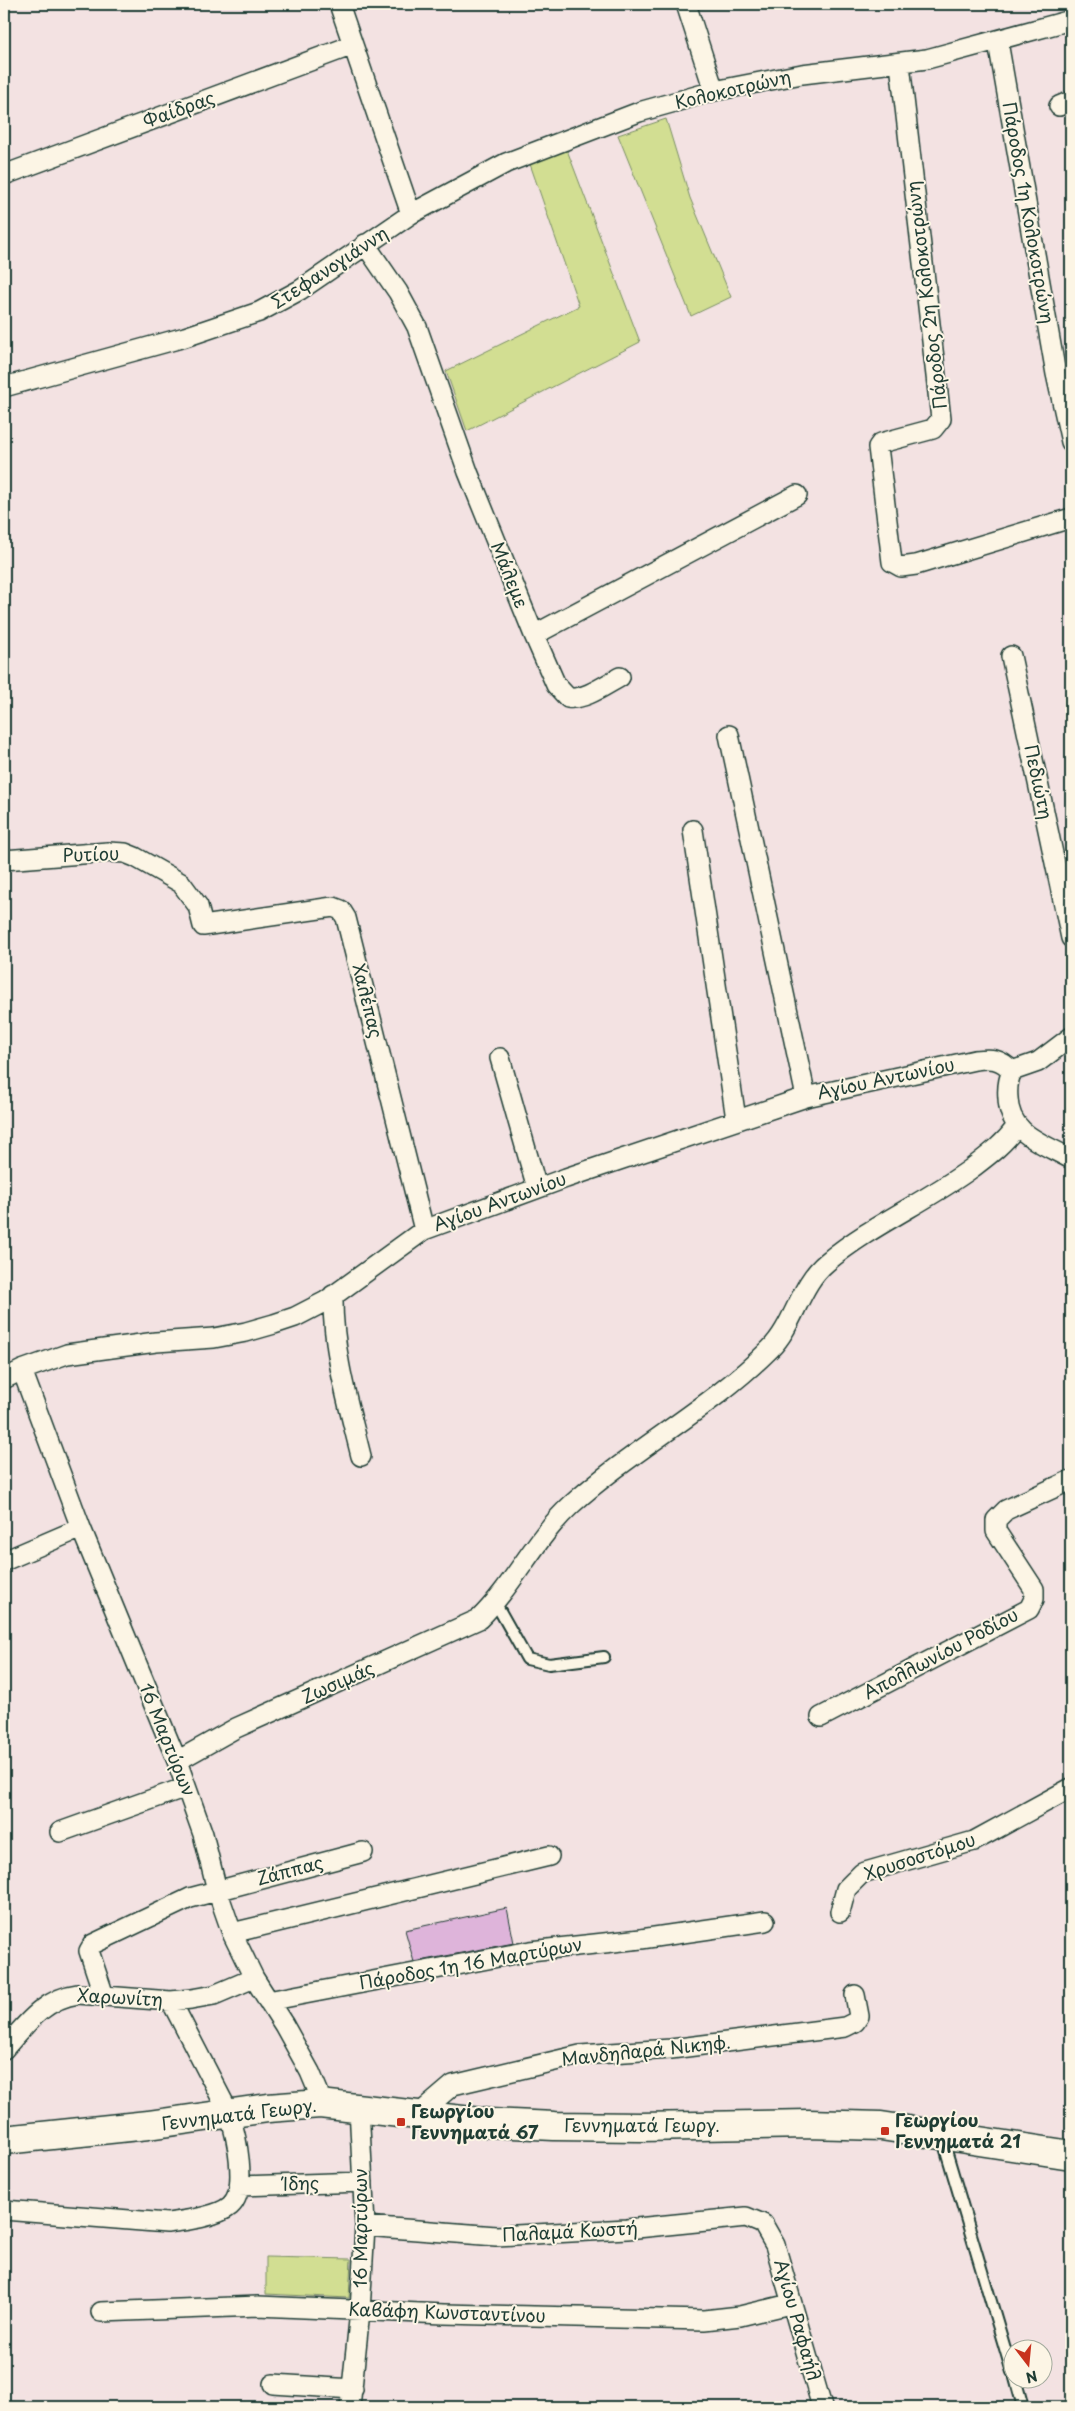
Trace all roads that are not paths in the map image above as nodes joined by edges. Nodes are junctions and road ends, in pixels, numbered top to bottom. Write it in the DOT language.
graph roads {
  1 [pos="339,4"];
  2 [pos="686,4"];
  3 [pos="1071,20"];
  4 [pos="998,42"];
  5 [pos="354,45"];
  6 [pos="900,64"];
  7 [pos="714,91"];
  8 [pos="4,176"];
  9 [pos="411,214"];
  10 [pos="365,244"];
  11 [pos="4,387"];
  12 [pos="1071,442"];
  13 [pos="797,496"];
  14 [pos="1071,518"];
  15 [pos="534,635"];
  16 [pos="1011,656"];
  17 [pos="620,677"];
  18 [pos="729,735"];
  19 [pos="693,830"];
  20 [pos="4,860"];
  21 [pos="203,926"];
  22 [pos="1071,938"];
  23 [pos="1071,1037"];
  24 [pos="500,1058"];
  25 [pos="1012,1071"];
  26 [pos="806,1097"];
  27 [pos="736,1119"];
  28 [pos="1016,1127"];
  29 [pos="1071,1159"];
  30 [pos="537,1188"];
  31 [pos="424,1230"];
  32 [pos="333,1295"];
  33 [pos="22,1370"];
  34 [pos="4,1379"];
  35 [pos="361,1456"];
  36 [pos="1071,1480"];
  37 [pos="80,1528"];
  38 [pos="4,1561"];
  39 [pos="495,1602"];
  40 [pos="604,1657"];
  41 [pos="821,1717"];
  42 [pos="177,1761"];
  43 [pos="186,1787"];
  44 [pos="1071,1788"];
  45 [pos="60,1832"];
  46 [pos="363,1852"];
  47 [pos="549,1856"];
  48 [pos="217,1890"];
  49 [pos="840,1912"];
  50 [pos="765,1921"];
  51 [pos="232,1933"];
  52 [pos="254,1978"];
  53 [pos="855,1994"];
  54 [pos="104,1996"];
  55 [pos="171,2001"];
  56 [pos="268,2001"];
  57 [pos="4,2049"];
  58 [pos="320,2104"];
  59 [pos="359,2108"];
  60 [pos="229,2113"];
  61 [pos="419,2114"];
  62 [pos="941,2134"];
  63 [pos="4,2140"];
  64 [pos="1071,2155"];
  65 [pos="363,2182"];
  66 [pos="236,2194"];
  67 [pos="4,2210"];
  68 [pos="365,2226"];
  69 [pos="770,2233"];
  70 [pos="790,2304"];
  71 [pos="360,2311"];
  72 [pos="101,2312"];
  73 [pos="1002,2338"];
  74 [pos="273,2384"];
  75 [pos="1017,2388"];
  76 [pos="352,2398"];
  77 [pos="822,2407"];
  78 [pos="1023,2407"];
  1 -- 5 [label="street"];
  2 -- 7 [label="street"];
  3 -- 4 [label="street, Κολοκοτρώνη"];
  4 -- 6 [label="street, Κολοκοτρώνη"];
  4 -- 12 [label="street, Πάροδος 1η Κολοκοτρώνη"];
  5 -- 8 [label="street, Φαίδρας"];
  5 -- 9 [label="street"];
  6 -- 7 [label="street, Κολοκοτρώνη"];
  6 -- 14 [label="street, Πάροδος 2η Κολοκοτρώνη"];
  7 -- 9 [label="street, Κολοκοτρώνη"];
  9 -- 10 [label="street, Στεφανογιάννη"];
  10 -- 11 [label="street, Στεφανογιάννη"];
  10 -- 15 [label="street, Μάλεμε"];
  13 -- 15 [label="street"];
  15 -- 17 [label="street, Μάλεμε"];
  16 -- 22 [label="street, Πεδιώτη"];
  18 -- 26 [label="street"];
  19 -- 27 [label="street"];
  20 -- 21 [label="street, Ρυτίου"];
  21 -- 31 [label="street, Χαλέπας"];
  23 -- 25 [label="street"];
  24 -- 30 [label="street"];
  25 -- 26 [label="street, Αγίου Αντωνίου"];
  25 -- 28 [label="street"];
  26 -- 27 [label="street, Αγίου Αντωνίου"];
  27 -- 30 [label="street, Αγίου Αντωνίου"];
  28 -- 29 [label="street"];
  28 -- 39 [label="street, Ζωσιμάς"];
  30 -- 31 [label="street, Αγίου Αντωνίου"];
  31 -- 32 [label="street, Αγίου Αντωνίου"];
  32 -- 33 [label="street, Αγίου Αντωνίου"];
  32 -- 35 [label="street"];
  33 -- 34 [label="street, Αγίου Αντωνίου"];
  33 -- 37 [label="street, 16 Μαρτύρων"];
  36 -- 41 [label="street, Απολλωνίου Ροδίου"];
  37 -- 38 [label="street"];
  37 -- 42 [label="street, 16 Μαρτύρων"];
  39 -- 40 [label="lane"];
  39 -- 42 [label="street, Ζωσιμάς"];
  42 -- 43 [label="street, 16 Μαρτύρων"];
  43 -- 45 [label="street"];
  43 -- 48 [label="street, 16 Μαρτύρων"];
  44 -- 49 [label="street, Χρυσοστόμου"];
  46 -- 48 [label="street, Ζάππας"];
  47 -- 51 [label="street"];
  48 -- 51 [label="street, 16 Μαρτύρων"];
  48 -- 54 [label="street, Ζάππας"];
  50 -- 56 [label="street, Πάροδος 1η 16 Μαρτύρων"];
  51 -- 52 [label="street, 16 Μαρτύρων"];
  52 -- 55 [label="street, Χαρωνίτη"];
  52 -- 56 [label="street, 16 Μαρτύρων"];
  53 -- 61 [label="street, Μανδηλαρά Νικηφ."];
  54 -- 55 [label="street, Χαρωνίτη"];
  54 -- 57 [label="street, Χαρωνίτη"];
  55 -- 60 [label="street"];
  56 -- 58 [label="street, 16 Μαρτύρων"];
  58 -- 59 [label="street, Γεννηματά Γεωργ."];
  58 -- 60 [label="street, Γεννηματά Γεωργ."];
  59 -- 61 [label="street, Γεννηματά Γεωργ."];
  59 -- 65 [label="street, 16 Μαρτύρων"];
  60 -- 63 [label="street, Γεννηματά Γεωργ."];
  60 -- 66 [label="street"];
  61 -- 62 [label="street, Γεννηματά Γεωργ."];
  62 -- 64 [label="street, Γεννηματά Γεωργ."];
  62 -- 73 [label="lane"];
  65 -- 66 [label="street, Ίδης"];
  65 -- 68 [label="street, 16 Μαρτύρων"];
  66 -- 67 [label="street"];
  68 -- 69 [label="street, Παλαμά Κωστή"];
  68 -- 71 [label="street, 16 Μαρτύρων"];
  69 -- 70 [label="street, Αγίου Ραφαήλ"];
  70 -- 71 [label="street, Καβάφη Κωνσταντίνου"];
  70 -- 77 [label="street, Αγίου Ραφαήλ"];
  71 -- 72 [label="street, Καβάφη Κωνσταντίνου"];
  71 -- 76 [label="street, 16 Μαρτύρων"];
  74 -- 76 [label="street"];
  75 -- 78 [label="lane"];
}
